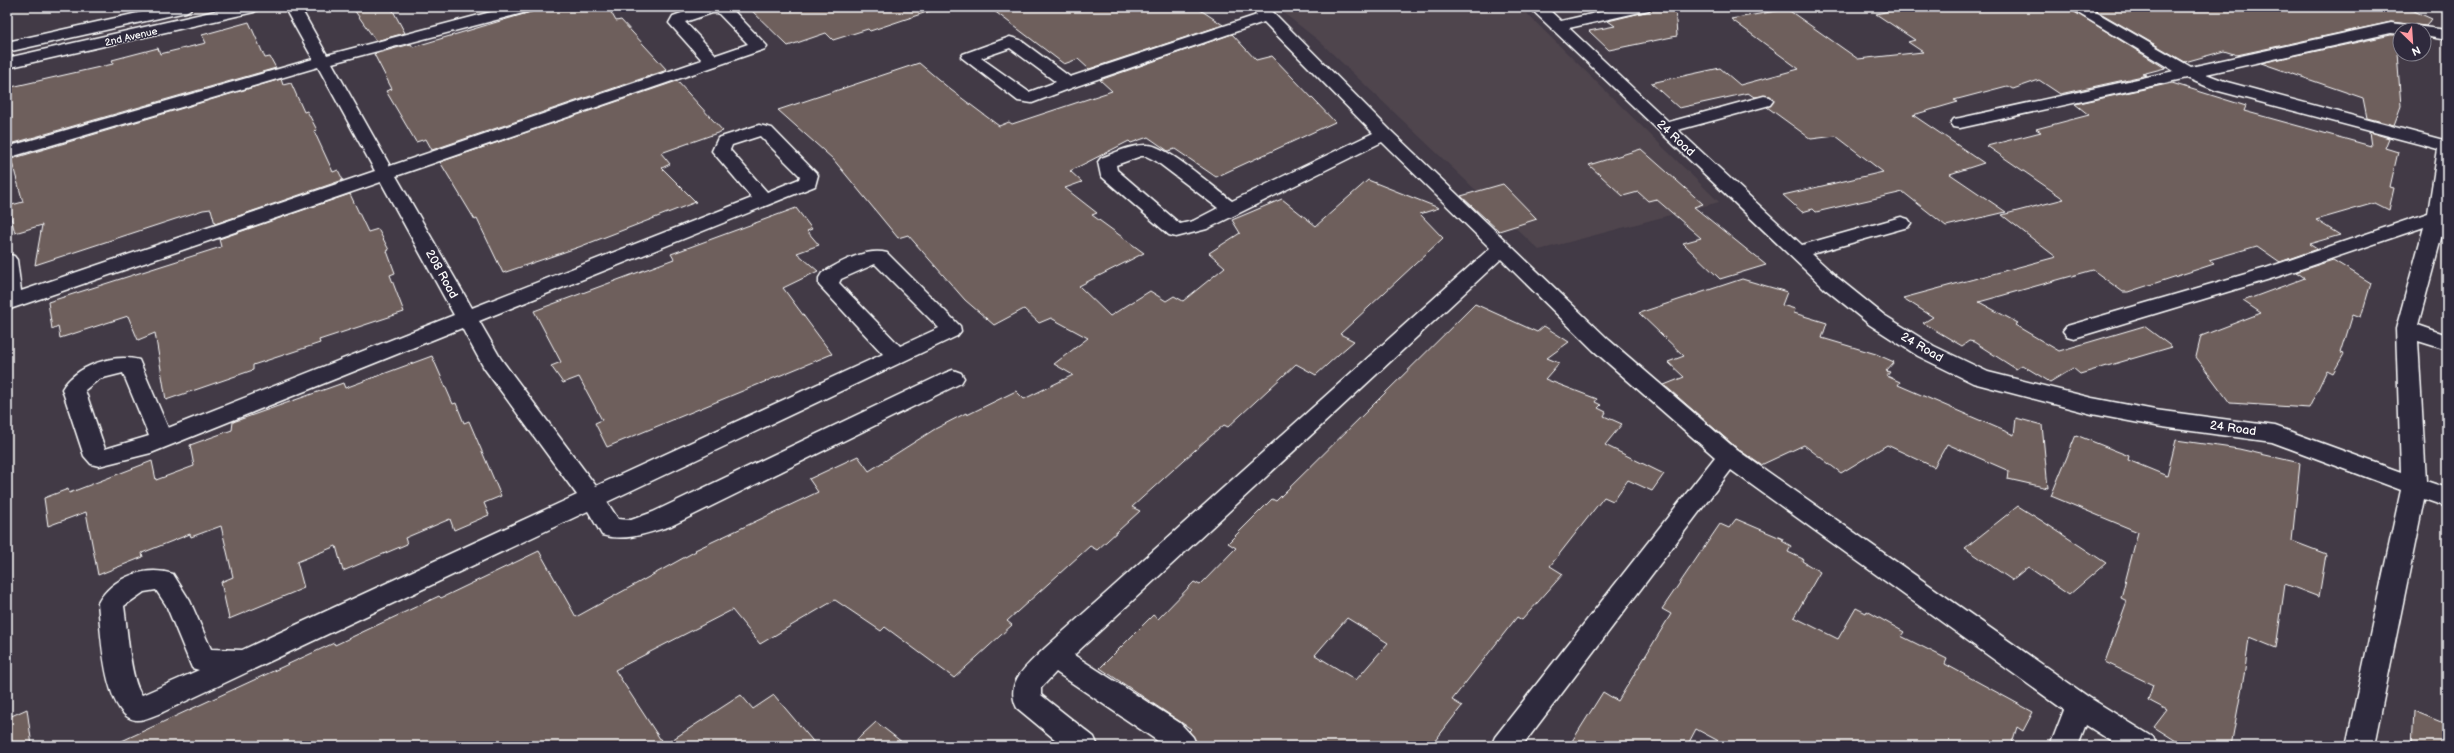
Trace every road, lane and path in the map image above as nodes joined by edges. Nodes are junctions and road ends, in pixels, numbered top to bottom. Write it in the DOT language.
graph roads {
  1 [pos="186,7"];
  2 [pos="254,7"];
  3 [pos="292,7"];
  4 [pos="528,7"];
  5 [pos="1537,7"];
  6 [pos="1643,7"];
  7 [pos="2076,7"];
  8 [pos="1263,11"];
  9 [pos="1558,26"];
  10 [pos="2392,28"];
  11 [pos="2432,32"];
  12 [pos="2447,35"];
  13 [pos="7,47"];
  14 [pos="322,61"];
  15 [pos="713,62"];
  16 [pos="7,63"];
  17 [pos="2189,73"];
  18 [pos="1068,83"];
  19 [pos="1764,101"];
  20 [pos="1960,123"];
  21 [pos="1666,128"];
  22 [pos="1384,134"];
  23 [pos="2447,148"];
  24 [pos="7,153"];
  25 [pos="385,173"];
  26 [pos="764,200"];
  27 [pos="1231,209"];
  28 [pos="2437,216"];
  29 [pos="1901,223"];
  30 [pos="1501,249"];
  31 [pos="1798,252"];
  32 [pos="7,260"];
  33 [pos="10,302"];
  34 [pos="466,318"];
  35 [pos="2074,330"];
  36 [pos="2407,330"];
  37 [pos="2447,343"];
  38 [pos="897,356"];
  39 [pos="953,378"];
  40 [pos="161,438"];
  41 [pos="1729,456"];
  42 [pos="2414,486"];
  43 [pos="592,498"];
  44 [pos="2447,498"];
  45 [pos="1054,656"];
  46 [pos="243,661"];
  47 [pos="2080,706"];
  48 [pos="1084,746"];
  49 [pos="1183,746"];
  50 [pos="1505,746"];
  51 [pos="2064,746"];
  52 [pos="2143,746"];
  53 [pos="2360,746"];
  1 -- 13 [label="street, 2nd Avenue"];
  2 -- 16 [label="street, 2nd Avenue"];
  3 -- 14 [label="street, 208 Road"];
  4 -- 14 [label="street"];
  5 -- 9 [label="street, 24 Road"];
  6 -- 9 [label="street"];
  7 -- 17 [label="street"];
  8 -- 18 [label="street"];
  8 -- 22 [label="street"];
  9 -- 21 [label="street, 24 Road"];
  10 -- 17 [label="street"];
  11 -- 12 [label="street"];
  14 -- 24 [label="street"];
  14 -- 25 [label="street, 208 Road"];
  15 -- 15 [label="street"];
  15 -- 25 [label="street"];
  17 -- 20 [label="street"];
  17 -- 23 [label="street"];
  18 -- 18 [label="street"];
  19 -- 21 [label="street"];
  21 -- 31 [label="street, 24 Road"];
  22 -- 27 [label="street"];
  22 -- 30 [label="street"];
  23 -- 28 [label="street"];
  25 -- 33 [label="street"];
  25 -- 34 [label="street, 208 Road"];
  26 -- 26 [label="street"];
  26 -- 34 [label="street"];
  27 -- 27 [label="street"];
  28 -- 35 [label="street"];
  28 -- 36 [label="street"];
  29 -- 31 [label="street"];
  30 -- 41 [label="street"];
  30 -- 45 [label="street"];
  31 -- 42 [label="street, 24 Road"];
  32 -- 33 [label="street"];
  34 -- 40 [label="street"];
  34 -- 43 [label="street, 208 Road"];
  36 -- 37 [label="street"];
  36 -- 42 [label="street"];
  38 -- 38 [label="street"];
  38 -- 43 [label="street"];
  39 -- 43 [label="street, 208 Road"];
  40 -- 40 [label="street"];
  41 -- 47 [label="street"];
  41 -- 50 [label="street"];
  42 -- 44 [label="street, 24 Road"];
  42 -- 53 [label="street"];
  43 -- 46 [label="street"];
  45 -- 48 [label="street"];
  45 -- 49 [label="street"];
  46 -- 46 [label="street"];
  47 -- 51 [label="street"];
  47 -- 52 [label="street"];
}
